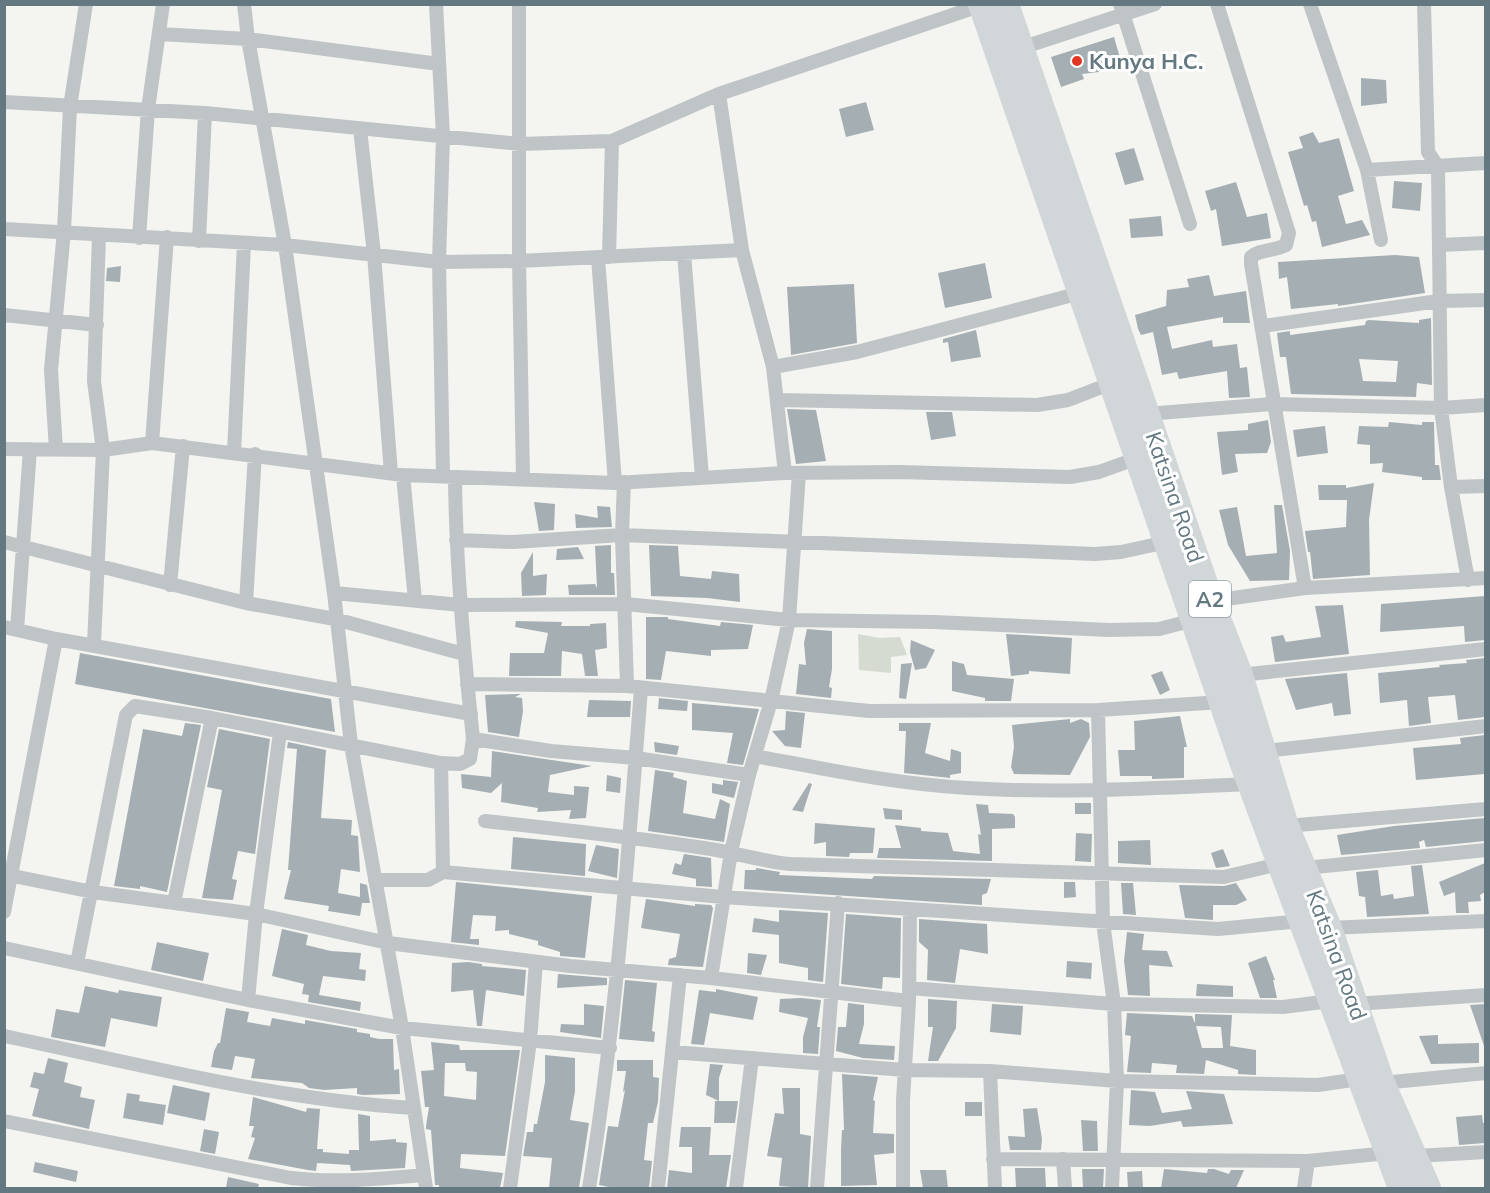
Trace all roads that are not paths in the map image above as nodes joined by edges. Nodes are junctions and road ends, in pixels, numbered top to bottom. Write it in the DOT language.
graph roads {
  1 [pos="86,4"];
  2 [pos="163,4"];
  3 [pos="244,4"];
  4 [pos="436,4"];
  5 [pos="519,4"];
  6 [pos="1006,4"];
  7 [pos="1155,4"];
  8 [pos="1217,4"];
  9 [pos="1310,4"];
  10 [pos="1424,4"];
  11 [pos="982,5"];
  12 [pos="1122,10"];
  13 [pos="159,34"];
  14 [pos="248,39"];
  15 [pos="1021,48"];
  16 [pos="439,64"];
  17 [pos="719,94"];
  18 [pos="4,102"];
  19 [pos="70,107"];
  20 [pos="148,109"];
  21 [pos="205,113"];
  22 [pos="261,119"];
  23 [pos="360,129"];
  24 [pos="443,136"];
  25 [pos="612,141"];
  26 [pos="520,144"];
  27 [pos="1485,163"];
  28 [pos="1438,167"];
  29 [pos="1367,170"];
  30 [pos="1190,224"];
  31 [pos="4,229"];
  32 [pos="64,231"];
  33 [pos="99,236"];
  34 [pos="167,237"];
  35 [pos="139,238"];
  36 [pos="1381,240"];
  37 [pos="199,241"];
  38 [pos="1485,243"];
  39 [pos="244,244"];
  40 [pos="285,245"];
  41 [pos="1439,245"];
  42 [pos="742,250"];
  43 [pos="684,253"];
  44 [pos="374,254"];
  45 [pos="603,258"];
  46 [pos="519,261"];
  47 [pos="439,262"];
  48 [pos="1080,293"];
  49 [pos="1485,300"];
  50 [pos="1439,301"];
  51 [pos="4,315"];
  52 [pos="55,319"];
  53 [pos="96,325"];
  54 [pos="1263,326"];
  55 [pos="773,367"];
  56 [pos="1112,383"];
  57 [pos="778,400"];
  58 [pos="1273,404"];
  59 [pos="1485,405"];
  60 [pos="1441,408"];
  61 [pos="1146,414"];
  62 [pos="152,443"];
  63 [pos="183,446"];
  64 [pos="4,449"];
  65 [pos="30,449"];
  66 [pos="56,450"];
  67 [pos="103,450"];
  68 [pos="234,452"];
  69 [pos="255,454"];
  70 [pos="1138,458"];
  71 [pos="315,463"];
  72 [pos="792,473"];
  73 [pos="397,474"];
  74 [pos="449,477"];
  75 [pos="702,477"];
  76 [pos="523,479"];
  77 [pos="620,482"];
  78 [pos="1485,486"];
  79 [pos="1451,487"];
  80 [pos="622,535"];
  81 [pos="456,540"];
  82 [pos="4,542"];
  83 [pos="1167,542"];
  84 [pos="795,543"];
  85 [pos="21,545"];
  86 [pos="99,566"];
  87 [pos="1485,578"];
  88 [pos="1468,580"];
  89 [pos="170,585"];
  90 [pos="1305,588"];
  91 [pos="334,592"];
  92 [pos="415,600"];
  93 [pos="1211,601"];
  94 [pos="246,603"];
  95 [pos="625,604"];
  96 [pos="461,605"];
  97 [pos="335,619"];
  98 [pos="789,620"];
  99 [pos="1194,620"];
  100 [pos="11,628"];
  101 [pos="56,639"];
  102 [pos="94,645"];
  103 [pos="1485,649"];
  104 [pos="464,654"];
  105 [pos="1240,675"];
  106 [pos="467,684"];
  107 [pos="634,687"];
  108 [pos="346,693"];
  109 [pos="771,701"];
  110 [pos="1222,702"];
  111 [pos="1098,710"];
  112 [pos="471,714"];
  113 [pos="212,718"];
  114 [pos="1485,726"];
  115 [pos="280,732"];
  116 [pos="474,739"];
  117 [pos="351,745"];
  118 [pos="1265,751"];
  119 [pos="754,756"];
  120 [pos="636,758"];
  121 [pos="441,763"];
  122 [pos="749,775"];
  123 [pos="1250,784"];
  124 [pos="1101,791"];
  125 [pos="1485,809"];
  126 [pos="485,821"];
  127 [pos="1286,826"];
  128 [pos="630,837"];
  129 [pos="1485,850"];
  130 [pos="731,852"];
  131 [pos="1279,864"];
  132 [pos="1305,868"];
  133 [pos="443,872"];
  134 [pos="1102,873"];
  135 [pos="13,876"];
  136 [pos="375,880"];
  137 [pos="626,888"];
  138 [pos="93,892"];
  139 [pos="723,897"];
  140 [pos="174,903"];
  141 [pos="838,903"];
  142 [pos="910,909"];
  143 [pos="4,912"];
  144 [pos="255,914"];
  145 [pos="1302,921"];
  146 [pos="1485,921"];
  147 [pos="1103,922"];
  148 [pos="1329,928"];
  149 [pos="388,943"];
  150 [pos="4,948"];
  151 [pos="536,962"];
  152 [pos="77,963"];
  153 [pos="619,969"];
  154 [pos="680,975"];
  155 [pos="711,978"];
  156 [pos="832,992"];
  157 [pos="909,994"];
  158 [pos="1485,995"];
  159 [pos="248,1000"];
  160 [pos="1330,1001"];
  161 [pos="1114,1004"];
  162 [pos="1355,1004"];
  163 [pos="402,1028"];
  164 [pos="4,1036"];
  165 [pos="530,1041"];
  166 [pos="610,1048"];
  167 [pos="672,1052"];
  168 [pos="752,1058"];
  169 [pos="825,1063"];
  170 [pos="905,1070"];
  171 [pos="990,1071"];
  172 [pos="1485,1073"];
  173 [pos="1117,1081"];
  174 [pos="1370,1081"];
  175 [pos="414,1108"];
  176 [pos="4,1121"];
  177 [pos="1485,1152"];
  178 [pos="1388,1153"];
  179 [pos="1416,1156"];
  180 [pos="993,1159"];
  181 [pos="1063,1159"];
  182 [pos="1112,1159"];
  183 [pos="1308,1161"];
  184 [pos="425,1182"];
  185 [pos="510,1188"];
  186 [pos="589,1188"];
  187 [pos="658,1188"];
  188 [pos="736,1188"];
  189 [pos="817,1188"];
  190 [pos="903,1188"];
  191 [pos="995,1188"];
  192 [pos="1065,1188"];
  193 [pos="1112,1188"];
  194 [pos="1304,1188"];
  195 [pos="1401,1188"];
  196 [pos="1428,1188"];
  1 -- 19 [label="street"];
  2 -- 13 [label="street"];
  3 -- 14 [label="street"];
  4 -- 16 [label="street"];
  5 -- 26 [label="street"];
  6 -- 15 [label="highway, Katsina Road / A2"];
  7 -- 12 [label="street"];
  8 -- 54 [label="street"];
  9 -- 29 [label="street"];
  10 -- 28 [label="street"];
  11 -- 17 [label="street"];
  11 -- 48 [label="highway, Katsina Road / A2"];
  12 -- 15 [label="street"];
  12 -- 30 [label="street"];
  13 -- 14 [label="street"];
  13 -- 20 [label="street"];
  14 -- 16 [label="street"];
  14 -- 22 [label="street"];
  15 -- 61 [label="highway, Katsina Road / A2"];
  16 -- 24 [label="street"];
  17 -- 25 [label="street"];
  17 -- 42 [label="street"];
  18 -- 19 [label="street"];
  19 -- 20 [label="street"];
  19 -- 32 [label="street"];
  20 -- 21 [label="street"];
  20 -- 35 [label="street"];
  21 -- 22 [label="street"];
  21 -- 37 [label="street"];
  22 -- 23 [label="street"];
  22 -- 40 [label="street"];
  23 -- 24 [label="street"];
  23 -- 44 [label="street"];
  24 -- 26 [label="street"];
  24 -- 47 [label="street"];
  25 -- 26 [label="street"];
  25 -- 45 [label="street"];
  26 -- 46 [label="street"];
  27 -- 28 [label="street"];
  28 -- 29 [label="street"];
  28 -- 41 [label="street"];
  29 -- 36 [label="street"];
  31 -- 32 [label="street"];
  32 -- 33 [label="street"];
  32 -- 52 [label="street"];
  33 -- 35 [label="street"];
  33 -- 53 [label="street"];
  34 -- 35 [label="street"];
  34 -- 37 [label="street"];
  34 -- 62 [label="street"];
  37 -- 39 [label="street"];
  38 -- 41 [label="street"];
  39 -- 40 [label="street"];
  39 -- 68 [label="street"];
  40 -- 44 [label="street"];
  40 -- 71 [label="street"];
  41 -- 50 [label="street"];
  42 -- 43 [label="street"];
  42 -- 55 [label="street"];
  43 -- 45 [label="street"];
  43 -- 75 [label="street"];
  44 -- 47 [label="street"];
  44 -- 73 [label="street"];
  45 -- 46 [label="street"];
  45 -- 77 [label="street"];
  46 -- 47 [label="street"];
  46 -- 76 [label="street"];
  47 -- 74 [label="street"];
  48 -- 55 [label="street"];
  48 -- 56 [label="highway, Katsina Road / A2"];
  49 -- 50 [label="street"];
  50 -- 54 [label="street"];
  50 -- 60 [label="street"];
  51 -- 52 [label="street"];
  52 -- 53 [label="street"];
  52 -- 66 [label="street"];
  53 -- 67 [label="street"];
  54 -- 58 [label="street"];
  55 -- 57 [label="street"];
  56 -- 57 [label="street"];
  56 -- 70 [label="highway, Katsina Road / A2"];
  57 -- 72 [label="street"];
  58 -- 60 [label="street"];
  58 -- 61 [label="street"];
  58 -- 90 [label="street"];
  59 -- 60 [label="street"];
  60 -- 79 [label="street"];
  61 -- 93 [label="highway, Katsina Road / A2"];
  62 -- 63 [label="street"];
  62 -- 67 [label="street"];
  63 -- 68 [label="street"];
  63 -- 89 [label="street"];
  64 -- 65 [label="street"];
  65 -- 66 [label="street"];
  65 -- 85 [label="street"];
  66 -- 67 [label="street"];
  67 -- 86 [label="street"];
  68 -- 69 [label="street"];
  69 -- 71 [label="street"];
  69 -- 94 [label="street"];
  70 -- 72 [label="street"];
  70 -- 83 [label="highway, Katsina Road / A2"];
  71 -- 73 [label="street"];
  71 -- 91 [label="street"];
  72 -- 75 [label="street"];
  72 -- 84 [label="street"];
  73 -- 74 [label="street"];
  73 -- 92 [label="street"];
  74 -- 76 [label="street"];
  74 -- 81 [label="street"];
  75 -- 77 [label="street"];
  76 -- 77 [label="street"];
  77 -- 80 [label="street"];
  78 -- 79 [label="street"];
  79 -- 88 [label="street"];
  80 -- 81 [label="street"];
  80 -- 84 [label="street"];
  80 -- 95 [label="street"];
  81 -- 96 [label="street"];
  82 -- 85 [label="street"];
  83 -- 84 [label="street"];
  83 -- 99 [label="highway, Katsina Road / A2"];
  84 -- 98 [label="street"];
  85 -- 86 [label="street"];
  85 -- 100 [label="street"];
  86 -- 89 [label="street"];
  86 -- 102 [label="street"];
  87 -- 88 [label="street"];
  88 -- 90 [label="street"];
  89 -- 94 [label="street"];
  90 -- 93 [label="street"];
  91 -- 92 [label="street"];
  91 -- 97 [label="street"];
  92 -- 96 [label="street"];
  93 -- 105 [label="highway, Katsina Road / A2"];
  94 -- 97 [label="street"];
  95 -- 96 [label="street"];
  95 -- 98 [label="street"];
  95 -- 107 [label="street"];
  96 -- 104 [label="street"];
  97 -- 104 [label="street"];
  97 -- 108 [label="street"];
  98 -- 99 [label="street"];
  98 -- 109 [label="street"];
  99 -- 110 [label="highway, Katsina Road / A2"];
  100 -- 101 [label="street"];
  101 -- 102 [label="street"];
  101 -- 135 [label="street"];
  102 -- 108 [label="street"];
  103 -- 105 [label="street"];
  104 -- 106 [label="street"];
  105 -- 118 [label="highway, Katsina Road / A2"];
  106 -- 107 [label="street"];
  106 -- 112 [label="street"];
  107 -- 109 [label="street"];
  107 -- 120 [label="street"];
  108 -- 112 [label="street"];
  108 -- 117 [label="street"];
  109 -- 111 [label="street"];
  109 -- 119 [label="street"];
  110 -- 111 [label="street"];
  110 -- 123 [label="highway, Katsina Road / A2"];
  111 -- 124 [label="street"];
  112 -- 116 [label="street"];
  113 -- 115 [label="street"];
  113 -- 138 [label="street"];
  113 -- 140 [label="street"];
  114 -- 118 [label="street"];
  115 -- 117 [label="street"];
  115 -- 144 [label="street"];
  116 -- 120 [label="street"];
  116 -- 121 [label="street"];
  117 -- 121 [label="street"];
  117 -- 136 [label="street"];
  118 -- 127 [label="highway, Katsina Road / A2"];
  119 -- 122 [label="street"];
  119 -- 124 [label="street"];
  120 -- 122 [label="street"];
  120 -- 128 [label="street"];
  121 -- 133 [label="street"];
  122 -- 130 [label="street"];
  123 -- 124 [label="street"];
  123 -- 131 [label="highway, Katsina Road / A2"];
  124 -- 134 [label="street"];
  125 -- 127 [label="street"];
  126 -- 128 [label="street"];
  127 -- 132 [label="highway, Katsina Road / A2"];
  128 -- 130 [label="street"];
  128 -- 137 [label="street"];
  129 -- 132 [label="street"];
  130 -- 134 [label="street"];
  130 -- 139 [label="street"];
  131 -- 134 [label="street"];
  131 -- 145 [label="highway, Katsina Road / A2"];
  132 -- 148 [label="highway, Katsina Road / A2"];
  133 -- 136 [label="street"];
  133 -- 137 [label="street"];
  134 -- 147 [label="street"];
  135 -- 138 [label="street"];
  135 -- 143 [label="street"];
  136 -- 149 [label="street"];
  137 -- 139 [label="street"];
  137 -- 153 [label="street"];
  138 -- 140 [label="street"];
  138 -- 152 [label="street"];
  139 -- 141 [label="street"];
  139 -- 155 [label="street"];
  140 -- 144 [label="street"];
  141 -- 142 [label="street"];
  141 -- 156 [label="street"];
  142 -- 147 [label="street"];
  142 -- 157 [label="street"];
  144 -- 149 [label="street"];
  144 -- 159 [label="street"];
  145 -- 147 [label="street"];
  145 -- 160 [label="highway, Katsina Road / A2"];
  146 -- 148 [label="street"];
  147 -- 161 [label="street"];
  148 -- 162 [label="highway, Katsina Road / A2"];
  149 -- 151 [label="street"];
  149 -- 163 [label="street"];
  150 -- 152 [label="street"];
  151 -- 153 [label="street"];
  151 -- 165 [label="street"];
  152 -- 159 [label="street"];
  153 -- 154 [label="street"];
  153 -- 166 [label="street"];
  154 -- 155 [label="street"];
  154 -- 167 [label="street"];
  155 -- 156 [label="street"];
  156 -- 157 [label="street"];
  156 -- 169 [label="street"];
  157 -- 161 [label="street"];
  157 -- 170 [label="street"];
  158 -- 162 [label="street"];
  159 -- 163 [label="street"];
  160 -- 161 [label="street"];
  160 -- 174 [label="highway, Katsina Road / A2"];
  161 -- 173 [label="street"];
  162 -- 174 [label="highway, Katsina Road / A2"];
  163 -- 165 [label="street"];
  163 -- 175 [label="street"];
  164 -- 175 [label="street"];
  165 -- 166 [label="street"];
  165 -- 185 [label="street"];
  166 -- 186 [label="street"];
  167 -- 168 [label="street"];
  167 -- 187 [label="street"];
  168 -- 169 [label="street"];
  168 -- 188 [label="street"];
  169 -- 170 [label="street"];
  169 -- 189 [label="street"];
  170 -- 171 [label="street"];
  170 -- 190 [label="street"];
  171 -- 173 [label="street"];
  171 -- 180 [label="street"];
  172 -- 174 [label="street"];
  173 -- 174 [label="street"];
  173 -- 182 [label="street"];
  174 -- 178 [label="highway, Katsina Road / A2"];
  174 -- 179 [label="highway, Katsina Road / A2"];
  175 -- 184 [label="street"];
  176 -- 184 [label="street"];
  177 -- 179 [label="street"];
  178 -- 183 [label="street"];
  178 -- 195 [label="highway, Katsina Road / A2"];
  179 -- 196 [label="highway, Katsina Road / A2"];
  180 -- 181 [label="street"];
  180 -- 191 [label="street"];
  181 -- 182 [label="street"];
  181 -- 192 [label="street"];
  182 -- 183 [label="street"];
  182 -- 193 [label="street"];
  183 -- 194 [label="street"];
}
